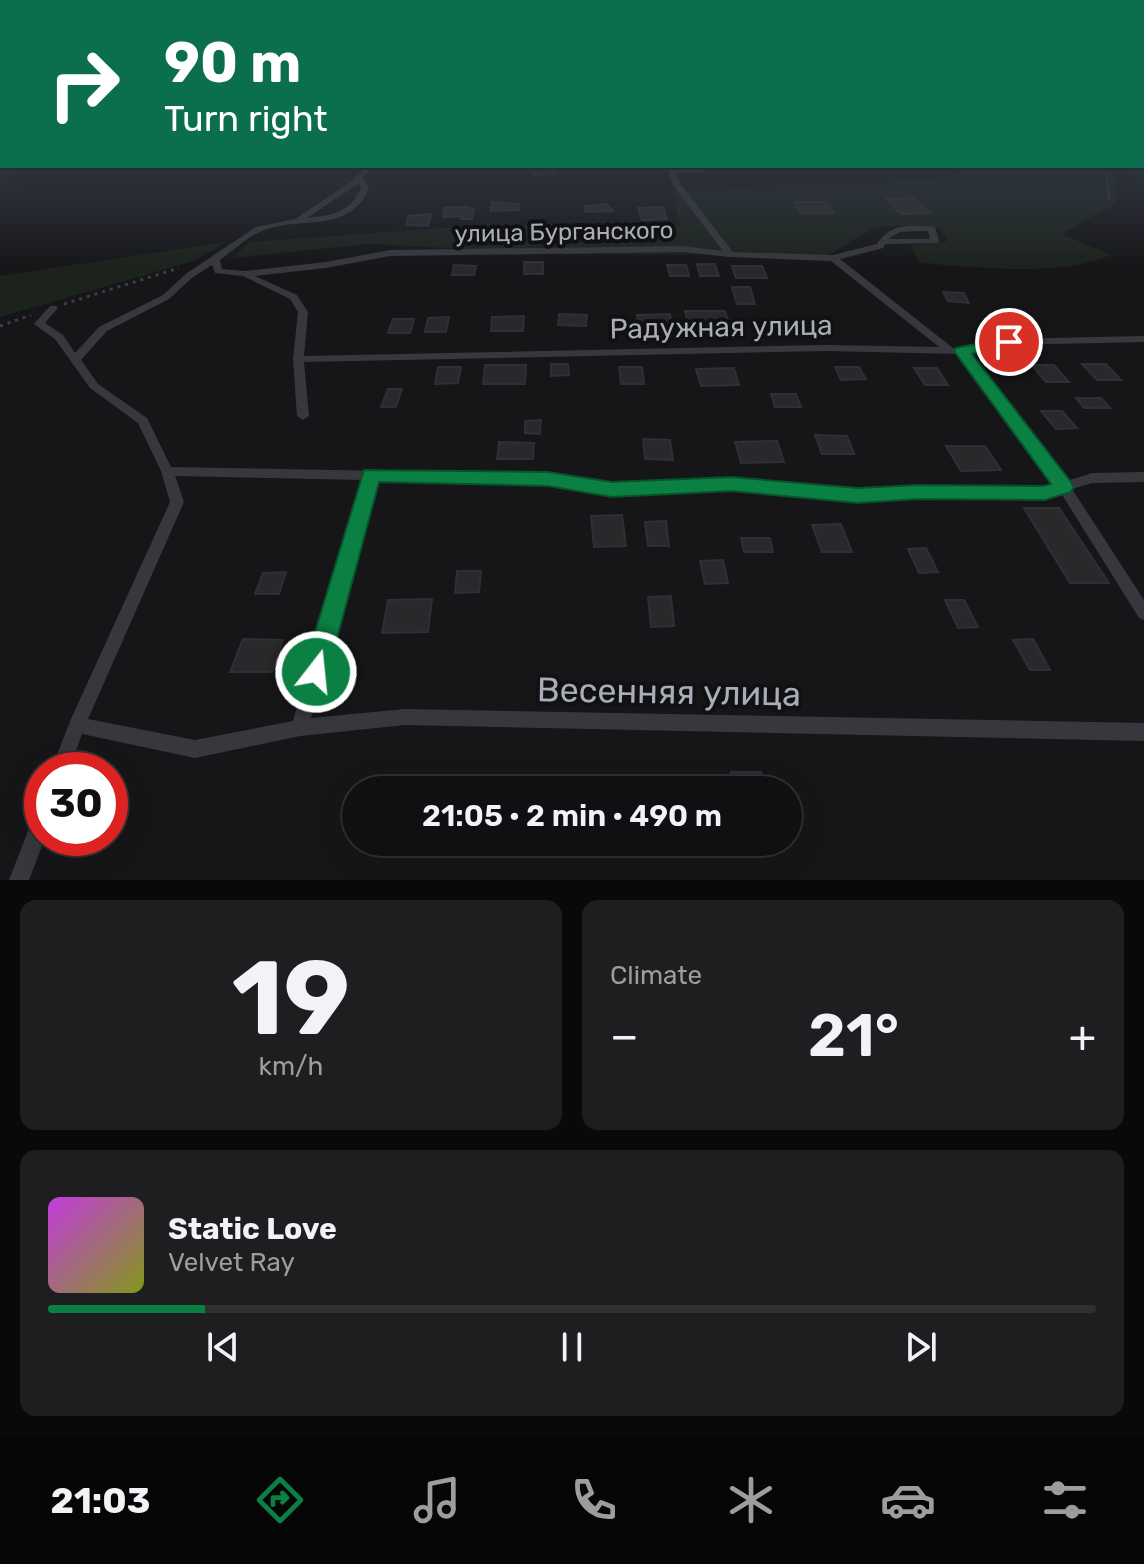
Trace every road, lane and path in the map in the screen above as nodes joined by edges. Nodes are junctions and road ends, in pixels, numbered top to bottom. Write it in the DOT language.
graph roads {
  1 [pos="346,187"];
  2 [pos="364,187"];
  3 [pos="679,187"];
  4 [pos="298,221"];
  5 [pos="882,242"];
  6 [pos="730,254"];
  7 [pos="833,258"];
  8 [pos="210,262"];
  9 [pos="245,274"];
  10 [pos="53,308"];
  11 [pos="0,326"];
  12 [pos="1144,339"];
  13 [pos="956,351"];
  14 [pos="298,359"];
  15 [pos="75,360"];
  16 [pos="303,416"];
  17 [pos="167,471"];
  18 [pos="371,475"];
  19 [pos="1144,477"];
  20 [pos="1064,487"];
  21 [pos="1144,613"];
  22 [pos="77,725"];
  23 [pos="300,728"];
  24 [pos="1144,732"];
  25 [pos="67,752"];
  26 [pos="28,856"];
  27 [pos="19,880"];
  1 -- 4 [label="street"];
  2 -- 4 [label="street"];
  3 -- 6 [label="street"];
  4 -- 8 [label="street"];
  5 -- 5 [label="street, улица Бурганского"];
  5 -- 7 [label="street, улица Бурганского"];
  6 -- 7 [label="street, улица Бурганского"];
  6 -- 9 [label="street, улица Бурганского"];
  7 -- 13 [label="street"];
  8 -- 9 [label="street"];
  8 -- 10 [label="path"];
  8 -- 15 [label="street"];
  9 -- 14 [label="street"];
  10 -- 11 [label="path"];
  10 -- 15 [label="street"];
  12 -- 13 [label="street, Радужная улица"];
  13 -- 14 [label="street, Радужная улица"];
  13 -- 20 [label="street"];
  14 -- 16 [label="street"];
  15 -- 17 [label="street"];
  17 -- 18 [label="street"];
  17 -- 22 [label="street"];
  18 -- 20 [label="street"];
  18 -- 23 [label="street"];
  19 -- 20 [label="street"];
  20 -- 21 [label="street"];
  22 -- 23 [label="street, Весенняя улица"];
  22 -- 25 [label="street"];
  23 -- 24 [label="street, Весенняя улица"];
  26 -- 27 [label="street"];
}
